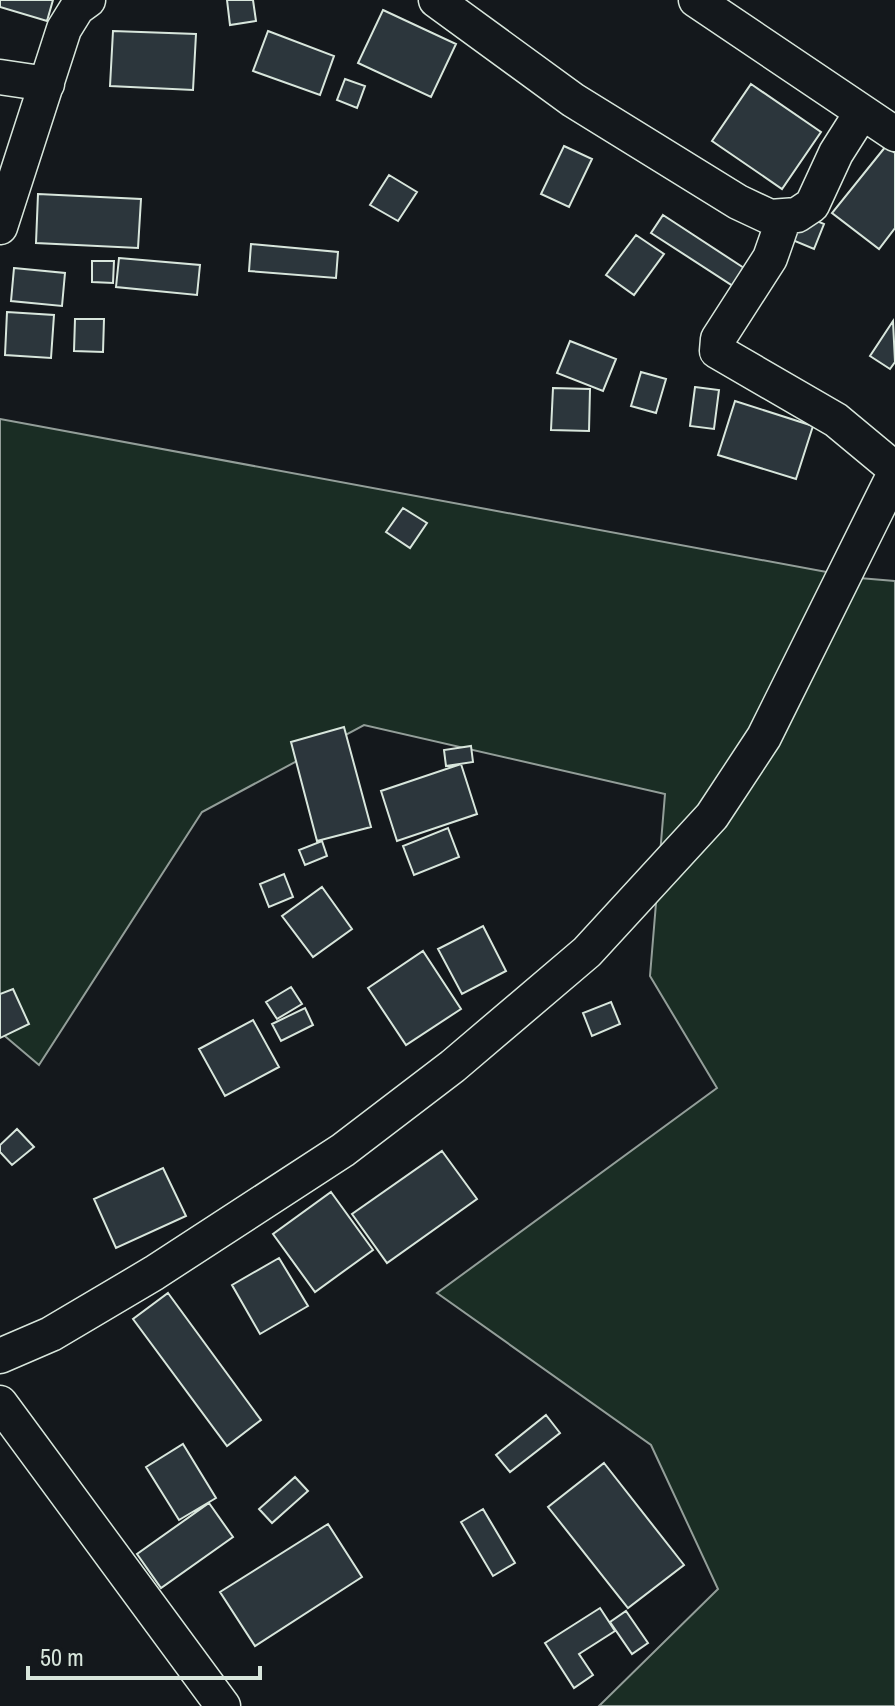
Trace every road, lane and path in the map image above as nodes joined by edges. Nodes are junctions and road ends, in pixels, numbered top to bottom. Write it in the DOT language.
graph roads {
  1 [pos="88,0"];
  2 [pos="436,0"];
  3 [pos="696,0"];
  4 [pos="0,77"];
  5 [pos="47,84"];
  6 [pos="862,112"];
  7 [pos="895,134"];
  8 [pos="784,218"];
  9 [pos="0,227"];
  10 [pos="895,471"];
  11 [pos="0,1356"];
  12 [pos="0,1403"];
  13 [pos="223,1706"];
  1 -- 5 [label="street"];
  2 -- 8 [label="street"];
  3 -- 6 [label="street"];
  4 -- 5 [label="street"];
  5 -- 9 [label="street"];
  6 -- 7 [label="street"];
  6 -- 8 [label="street"];
  8 -- 10 [label="street"];
  10 -- 11 [label="street"];
  12 -- 13 [label="street"];
}
